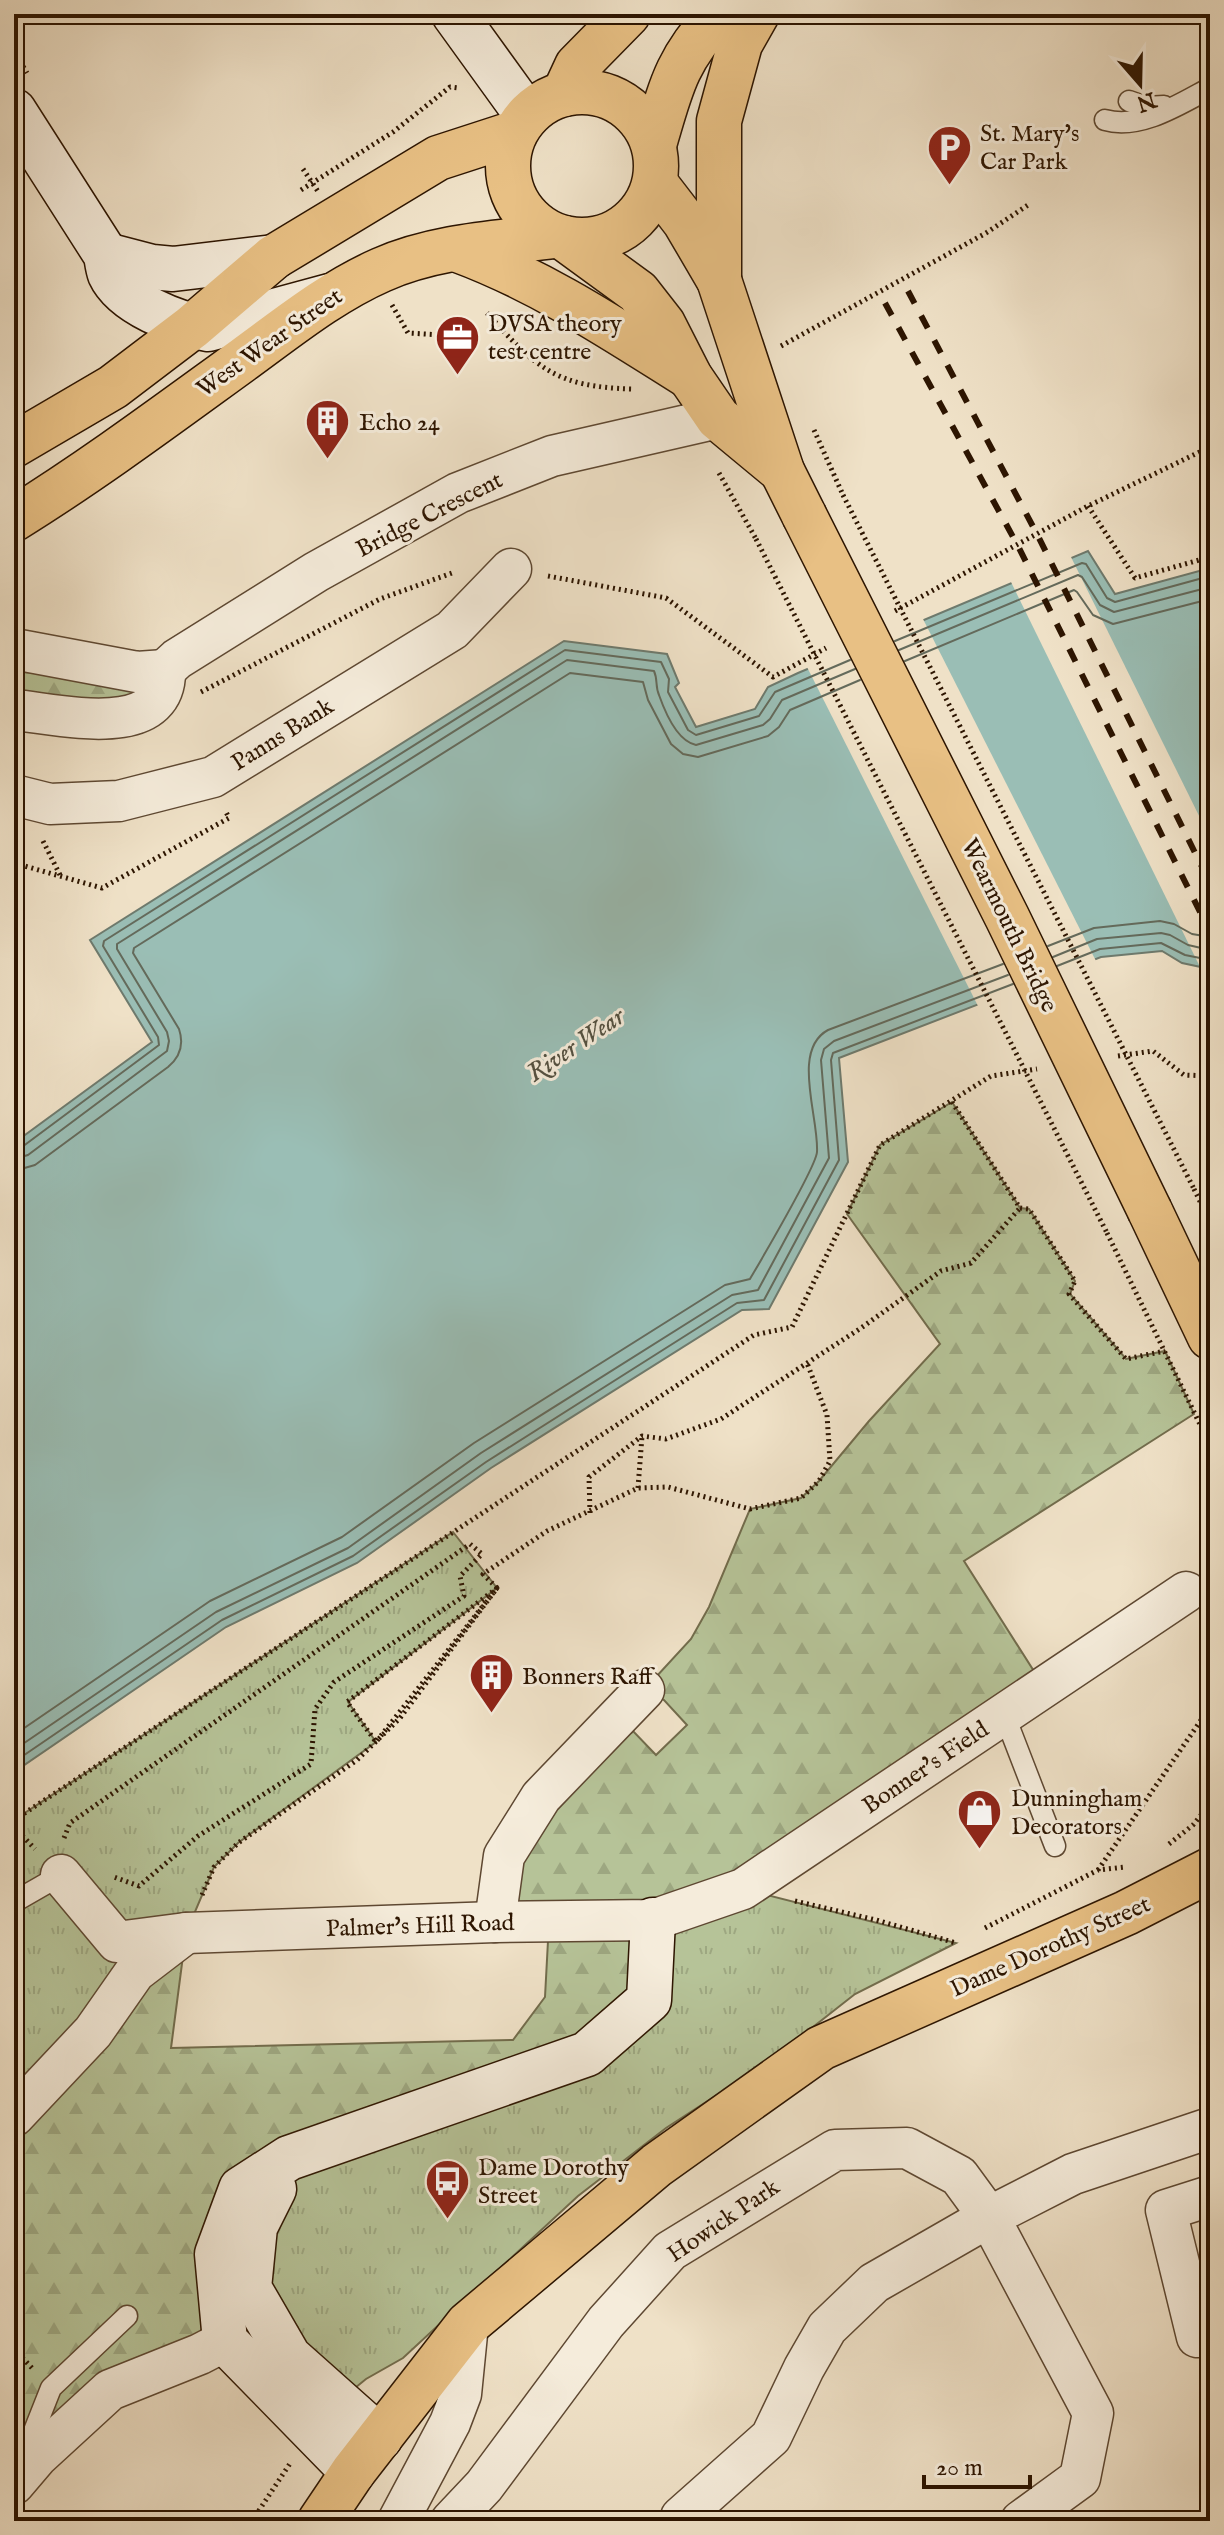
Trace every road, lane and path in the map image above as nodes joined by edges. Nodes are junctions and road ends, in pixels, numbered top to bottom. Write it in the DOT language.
graph roads {
  1 [pos="454,14"];
  2 [pos="628,14"];
  3 [pos="719,14"];
  4 [pos="757,14"];
  5 [pos="14,51"];
  6 [pos="450,87"];
  7 [pos="1200,93"];
  8 [pos="22,94"];
  9 [pos="1129,101"];
  10 [pos="535,114"];
  11 [pos="1105,120"];
  12 [pos="655,164"];
  13 [pos="303,169"];
  14 [pos="319,193"];
  15 [pos="290,198"];
  16 [pos="1028,205"];
  17 [pos="559,237"];
  18 [pos="455,249"];
  19 [pos="106,255"];
  20 [pos="274,257"];
  21 [pos="719,280"];
  22 [pos="332,296"];
  23 [pos="389,300"];
  24 [pos="487,313"];
  25 [pos="192,327"];
  26 [pos="776,348"];
  27 [pos="463,359"];
  28 [pos="690,377"];
  29 [pos="640,389"];
  30 [pos="701,421"];
  31 [pos="16,443"];
  32 [pos="782,471"];
  33 [pos="843,495"];
  34 [pos="1088,506"];
  35 [pos="14,519"];
  36 [pos="1210,557"];
  37 [pos="511,569"];
  38 [pos="14,649"];
  39 [pos="171,664"];
  40 [pos="14,710"];
  41 [pos="213,777"];
  42 [pos="14,795"];
  43 [pos="42,837"];
  44 [pos="14,863"];
  45 [pos="60,876"];
  46 [pos="1108,1058"];
  47 [pos="1049,1067"];
  48 [pos="1210,1076"];
  49 [pos="952,1102"];
  50 [pos="1020,1208"];
  51 [pos="1210,1222"];
  52 [pos="1210,1337"];
  53 [pos="1165,1351"];
  54 [pos="807,1363"];
  55 [pos="642,1436"];
  56 [pos="1210,1445"];
  57 [pos="638,1488"];
  58 [pos="589,1513"];
  59 [pos="497,1588"];
  60 [pos="1186,1592"];
  61 [pos="644,1690"];
  62 [pos="1210,1707"];
  63 [pos="1004,1714"];
  64 [pos="376,1742"];
  65 [pos="1210,1804"];
  66 [pos="14,1820"];
  67 [pos="1169,1844"];
  68 [pos="1055,1846"];
  69 [pos="1134,1863"];
  70 [pos="1210,1870"];
  71 [pos="61,1875"];
  72 [pos="743,1889"];
  73 [pos="14,1902"];
  74 [pos="653,1920"];
  75 [pos="495,1922"];
  76 [pos="186,1933"];
  77 [pos="956,1943"];
  78 [pos="14,2116"];
  79 [pos="1210,2128"];
  80 [pos="289,2158"];
  81 [pos="1210,2196"];
  82 [pos="989,2217"];
  83 [pos="127,2316"];
  84 [pos="468,2324"];
  85 [pos="1210,2334"];
  86 [pos="225,2341"];
  87 [pos="380,2438"];
  88 [pos="25,2471"];
  89 [pos="353,2472"];
  90 [pos="284,2473"];
  91 [pos="681,2517"];
  92 [pos="252,2521"];
  93 [pos="320,2521"];
  94 [pos="398,2521"];
  95 [pos="451,2521"];
  96 [pos="1021,2521"];
  1 -- 10 [label="street"];
  2 -- 10 [label="main road"];
  3 -- 12 [label="main road"];
  4 -- 21 [label="main road"];
  5 -- 8 [label="path"];
  6 -- 15 [label="path"];
  7 -- 9 [label="lane"];
  7 -- 11 [label="lane"];
  8 -- 19 [label="street"];
  10 -- 12 [label="main road"];
  10 -- 17 [label="main road"];
  10 -- 20 [label="main road"];
  12 -- 17 [label="main road"];
  12 -- 21 [label="main road"];
  13 -- 14 [label="path, bridge"];
  16 -- 26 [label="path"];
  17 -- 18 [label="main road, West Wear Street"];
  17 -- 28 [label="main road"];
  18 -- 22 [label="main road, West Wear Street"];
  18 -- 28 [label="main road"];
  19 -- 20 [label="street"];
  19 -- 25 [label="street"];
  20 -- 25 [label="main road"];
  21 -- 32 [label="main road, Wearmouth Bridge"];
  22 -- 25 [label="street"];
  22 -- 35 [label="main road, West Wear Street"];
  23 -- 27 [label="path"];
  24 -- 29 [label="path"];
  25 -- 31 [label="main road"];
  28 -- 30 [label="main road"];
  30 -- 32 [label="main road"];
  30 -- 39 [label="street, Bridge Crescent"];
  30 -- 53 [label="path, bridge"];
  32 -- 52 [label="main road, Wearmouth Bridge, bridge"];
  33 -- 51 [label="path, bridge"];
  34 -- 36 [label="path"];
  37 -- 39 [label="path"];
  37 -- 41 [label="street, Panns Bank"];
  38 -- 39 [label="street"];
  39 -- 40 [label="street"];
  41 -- 42 [label="street, Panns Bank"];
  41 -- 45 [label="path"];
  43 -- 45 [label="path"];
  44 -- 45 [label="path"];
  46 -- 48 [label="path"];
  47 -- 49 [label="path"];
  49 -- 50 [label="path"];
  49 -- 66 [label="path"];
  50 -- 53 [label="path"];
  50 -- 54 [label="path"];
  53 -- 56 [label="path"];
  54 -- 55 [label="path"];
  54 -- 57 [label="path"];
  55 -- 57 [label="path"];
  55 -- 58 [label="path"];
  57 -- 58 [label="path"];
  58 -- 59 [label="path"];
  59 -- 64 [label="path"];
  59 -- 64 [label="path"];
  60 -- 63 [label="street, Bonner's Field"];
  61 -- 75 [label="street"];
  62 -- 69 [label="path, Dame Dorothy Street"];
  63 -- 68 [label="lane"];
  63 -- 72 [label="street, Bonner's Field"];
  64 -- 76 [label="path"];
  65 -- 67 [label="path"];
  70 -- 84 [label="main road, Dame Dorothy Street"];
  71 -- 71 [label="path"];
  71 -- 73 [label="lane"];
  71 -- 76 [label="street, Palmer's Hill Road"];
  72 -- 74 [label="street, Bonner's Field"];
  72 -- 77 [label="path"];
  74 -- 75 [label="street, Palmer's Hill Road"];
  74 -- 80 [label="street"];
  75 -- 76 [label="street, Palmer's Hill Road"];
  76 -- 78 [label="street"];
  79 -- 82 [label="street"];
  80 -- 86 [label="street"];
  80 -- 87 [label="street"];
  81 -- 85 [label="street"];
  82 -- 91 [label="street"];
  82 -- 95 [label="street, Howick Park"];
  82 -- 96 [label="street, Howick Park"];
  83 -- 88 [label="lane"];
  84 -- 87 [label="main road, Dame Dorothy Street"];
  84 -- 94 [label="street"];
  86 -- 88 [label="street"];
  86 -- 89 [label="street"];
  87 -- 89 [label="main road, Dame Dorothy Street"];
  89 -- 93 [label="main road, Dame Dorothy Street"];
  90 -- 92 [label="path"];
}
